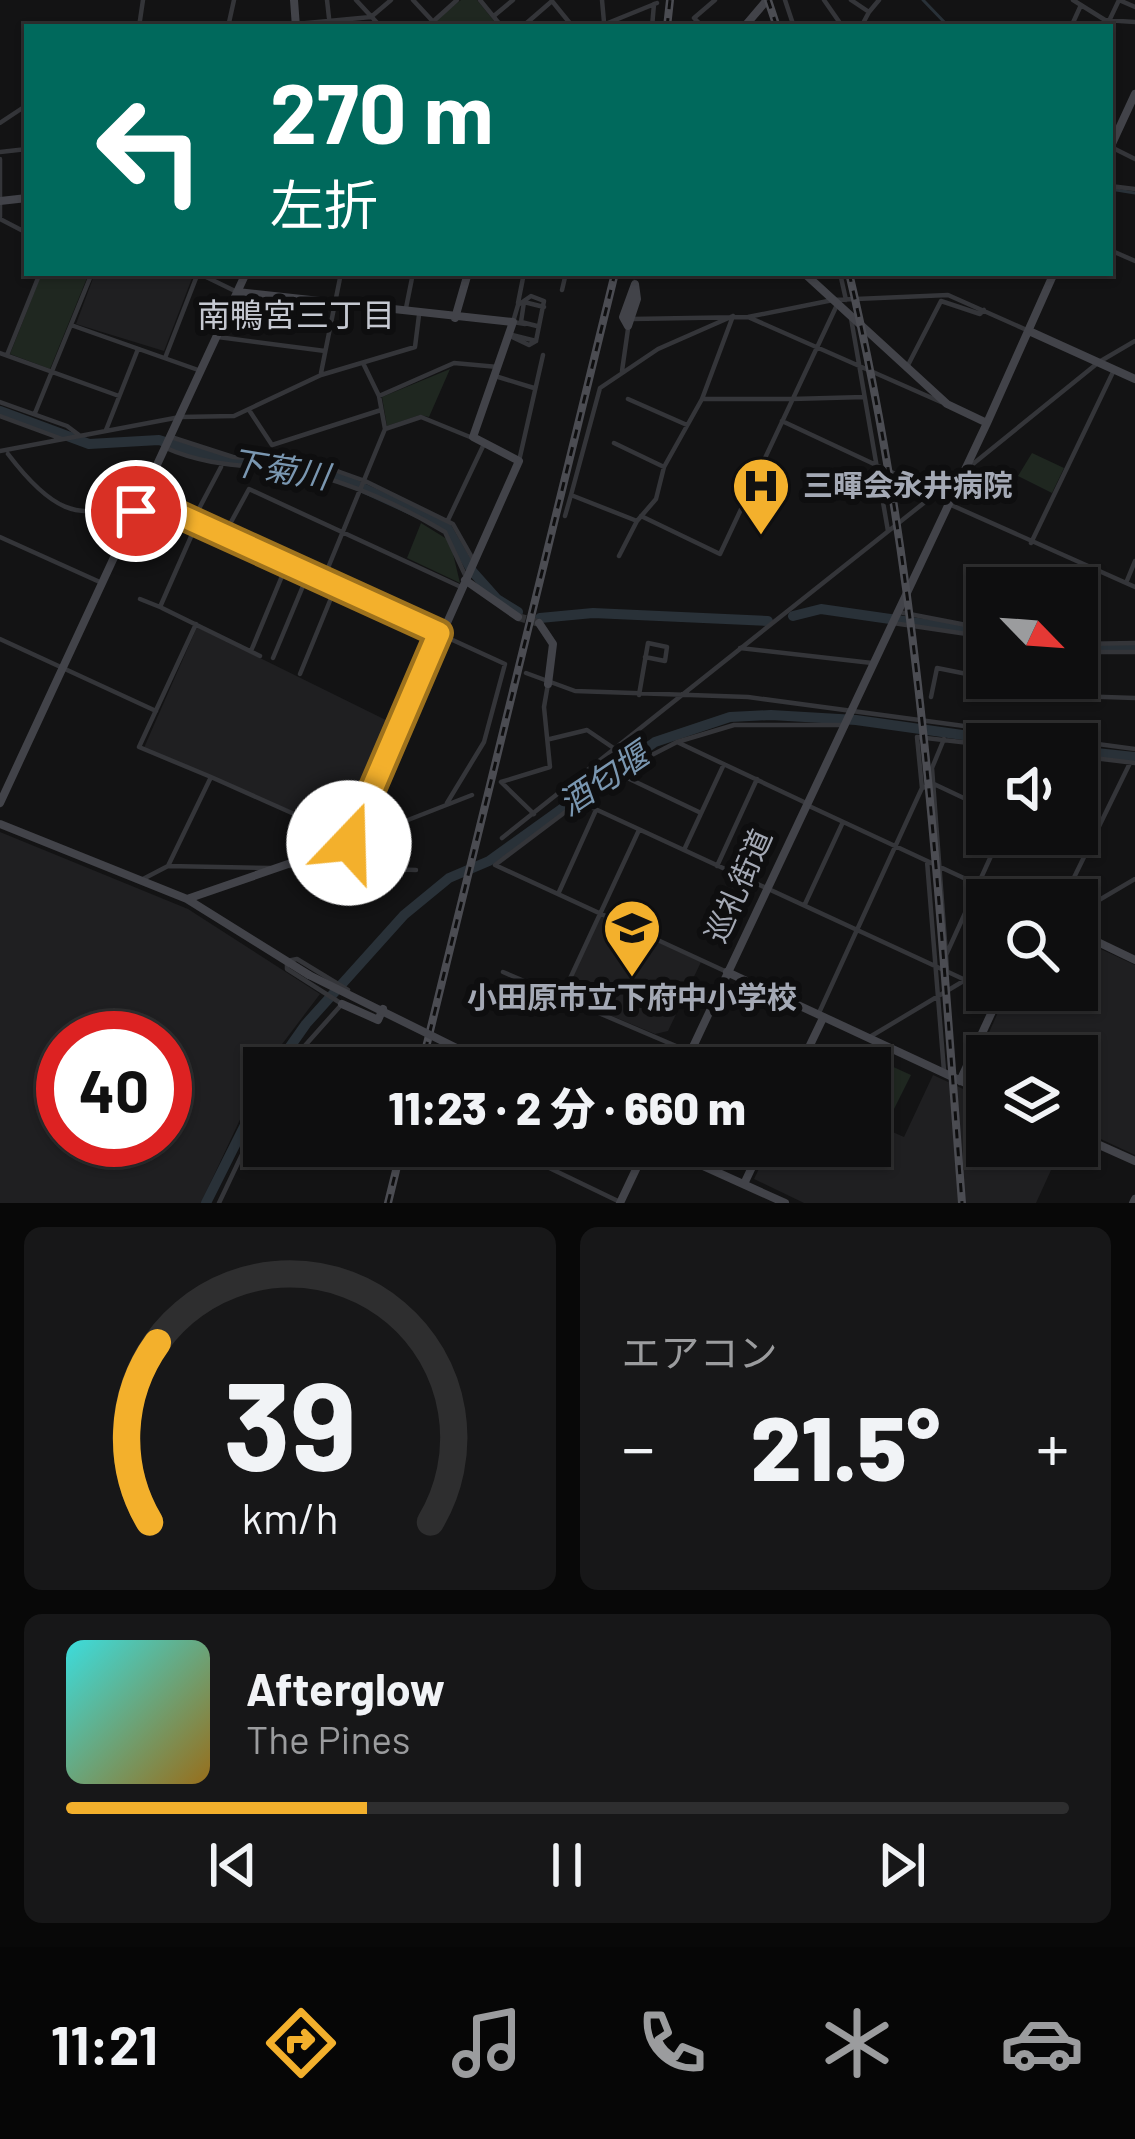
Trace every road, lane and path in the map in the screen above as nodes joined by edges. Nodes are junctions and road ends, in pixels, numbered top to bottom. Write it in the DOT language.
graph roads {
  1 [pos="328,0"];
  2 [pos="356,0"];
  3 [pos="391,0"];
  4 [pos="413,0"];
  5 [pos="457,0"];
  6 [pos="480,0"];
  7 [pos="514,0"];
  8 [pos="552,0"];
  9 [pos="715,0"];
  10 [pos="824,0"];
  11 [pos="851,0"];
  12 [pos="879,0"];
  13 [pos="1073,0"];
  14 [pos="646,3"];
  15 [pos="1081,5"];
  16 [pos="1135,7"];
  17 [pos="868,12"];
  18 [pos="371,16"];
  19 [pos="494,16"];
  20 [pos="434,20"];
  21 [pos="329,21"];
  22 [pos="1109,21"];
  23 [pos="841,22"];
  24 [pos="1135,22"];
  25 [pos="341,23"];
  26 [pos="309,24"];
  27 [pos="378,24"];
  28 [pos="430,24"];
  29 [pos="436,24"];
  30 [pos="500,24"];
  31 [pos="525,24"];
  32 [pos="571,24"];
  33 [pos="603,24"];
  34 [pos="652,24"];
  35 [pos="700,24"];
  36 [pos="863,24"];
  37 [pos="1072,24"];
  38 [pos="1135,94"];
  39 [pos="1128,116"];
  40 [pos="1135,126"];
  41 [pos="0,155"];
  42 [pos="2,201"];
  43 [pos="0,218"];
  44 [pos="39,276"];
  45 [pos="91,276"];
  46 [pos="197,276"];
  47 [pos="204,276"];
  48 [pos="245,276"];
  49 [pos="340,276"];
  50 [pos="412,276"];
  51 [pos="467,276"];
  52 [pos="523,276"];
  53 [pos="565,276"];
  54 [pos="808,276"];
  55 [pos="840,276"];
  56 [pos="1053,276"];
  57 [pos="634,278"];
  58 [pos="520,286"];
  59 [pos="562,290"];
  60 [pos="237,292"];
  61 [pos="531,296"];
  62 [pos="839,301"];
  63 [pos="521,303"];
  64 [pos="334,306"];
  65 [pos="544,307"];
  66 [pos="984,310"];
  67 [pos="405,314"];
  68 [pos="419,315"];
  69 [pos="733,316"];
  70 [pos="850,316"];
  71 [pos="455,317"];
  72 [pos="748,317"];
  73 [pos="513,322"];
  74 [pos="630,322"];
  75 [pos="525,324"];
  76 [pos="540,324"];
  77 [pos="71,325"];
  78 [pos="1029,332"];
  79 [pos="509,334"];
  80 [pos="217,337"];
  81 [pos="1133,344"];
  82 [pos="817,348"];
  83 [pos="138,349"];
  84 [pos="326,351"];
  85 [pos="3,354"];
  86 [pos="543,356"];
  87 [pos="165,358"];
  88 [pos="363,362"];
  89 [pos="1099,362"];
  90 [pos="859,368"];
  91 [pos="907,368"];
  92 [pos="201,370"];
  93 [pos="1114,370"];
  94 [pos="496,371"];
  95 [pos="622,371"];
  96 [pos="52,372"];
  97 [pos="321,375"];
  98 [pos="1135,379"];
  99 [pos="534,388"];
  100 [pos="119,396"];
  101 [pos="380,396"];
  102 [pos="864,398"];
  103 [pos="628,399"];
  104 [pos="702,399"];
  105 [pos="792,399"];
  106 [pos="0,402"];
  107 [pos="946,404"];
  108 [pos="248,410"];
  109 [pos="382,410"];
  110 [pos="35,413"];
  111 [pos="0,416"];
  112 [pos="180,417"];
  113 [pos="782,421"];
  114 [pos="987,423"];
  115 [pos="687,425"];
  116 [pos="386,429"];
  117 [pos="106,430"];
  118 [pos="79,435"];
  119 [pos="473,437"];
  120 [pos="62,440"];
  121 [pos="168,443"];
  122 [pos="614,443"];
  123 [pos="484,444"];
  124 [pos="272,445"];
  125 [pos="0,451"];
  126 [pos="8,454"];
  127 [pos="273,459"];
  128 [pos="519,461"];
  129 [pos="876,466"];
  130 [pos="221,467"];
  131 [pos="664,467"];
  132 [pos="966,470"];
  133 [pos="257,471"];
  134 [pos="365,481"];
  135 [pos="249,489"];
  136 [pos="936,493"];
  137 [pos="360,494"];
  138 [pos="571,495"];
  139 [pos="950,502"];
  140 [pos="136,511"];
  141 [pos="565,516"];
  142 [pos="639,519"];
  143 [pos="448,520"];
  144 [pos="195,522"];
  145 [pos="888,531"];
  146 [pos="344,533"];
  147 [pos="224,536"];
  148 [pos="0,537"];
  149 [pos="1031,543"];
  150 [pos="619,556"];
  151 [pos="1135,561"];
  152 [pos="473,562"];
  153 [pos="287,564"];
  154 [pos="308,574"];
  155 [pos="465,579"];
  156 [pos="322,580"];
  157 [pos="102,583"];
  158 [pos="1126,584"];
  159 [pos="336,586"];
  160 [pos="1135,587"];
  161 [pos="140,599"];
  162 [pos="160,607"];
  163 [pos="518,617"];
  164 [pos="896,617"];
  165 [pos="539,623"];
  166 [pos="196,624"];
  167 [pos="966,629"];
  168 [pos="966,629"];
  169 [pos="439,633"];
  170 [pos="0,639"];
  171 [pos="1135,644"];
  172 [pos="1098,647"];
  173 [pos="740,648"];
  174 [pos="1098,649"];
  175 [pos="251,651"];
  176 [pos="1135,652"];
  177 [pos="260,656"];
  178 [pos="645,656"];
  179 [pos="273,658"];
  180 [pos="872,664"];
  181 [pos="63,668"];
  182 [pos="526,673"];
  183 [pos="300,674"];
  184 [pos="966,674"];
  185 [pos="548,683"];
  186 [pos="639,695"];
  187 [pos="931,697"];
  188 [pos="1098,697"];
  189 [pos="682,698"];
  190 [pos="1135,698"];
  191 [pos="156,710"];
  192 [pos="846,712"];
  193 [pos="841,725"];
  194 [pos="547,739"];
  195 [pos="944,740"];
  196 [pos="677,742"];
  197 [pos="966,743"];
  198 [pos="615,748"];
  199 [pos="1135,748"];
  200 [pos="1098,759"];
  201 [pos="1132,763"];
  202 [pos="724,764"];
  203 [pos="617,773"];
  204 [pos="211,777"];
  205 [pos="757,779"];
  206 [pos="934,784"];
  207 [pos="922,788"];
  208 [pos="472,795"];
  209 [pos="966,799"];
  210 [pos="0,802"];
  211 [pos="580,802"];
  212 [pos="447,803"];
  213 [pos="804,803"];
  214 [pos="596,810"];
  215 [pos="701,813"];
  216 [pos="534,814"];
  217 [pos="843,822"];
  218 [pos="0,824"];
  219 [pos="639,830"];
  220 [pos="502,838"];
  221 [pos="348,841"];
  222 [pos="895,846"];
  223 [pos="684,850"];
  224 [pos="927,861"];
  225 [pos="281,865"];
  226 [pos="169,866"];
  227 [pos="717,866"];
  228 [pos="940,867"];
  229 [pos="270,868"];
  230 [pos="356,868"];
  231 [pos="416,870"];
  232 [pos="143,879"];
  233 [pos="966,879"];
  234 [pos="1074,879"];
  235 [pos="1135,879"];
  236 [pos="361,887"];
  237 [pos="765,887"];
  238 [pos="558,894"];
  239 [pos="187,899"];
  240 [pos="1098,901"];
  241 [pos="805,905"];
  242 [pos="966,911"];
  243 [pos="600,913"];
  244 [pos="857,930"];
  245 [pos="1098,942"];
  246 [pos="946,955"];
  247 [pos="1135,960"];
  248 [pos="286,961"];
  249 [pos="936,966"];
  250 [pos="947,971"];
  251 [pos="503,972"];
  252 [pos="727,972"];
  253 [pos="964,979"];
  254 [pos="938,994"];
  255 [pos="560,998"];
  256 [pos="342,1004"];
  257 [pos="384,1008"];
  258 [pos="993,1011"];
  259 [pos="821,1016"];
  260 [pos="868,1038"];
  261 [pos="304,1047"];
  262 [pos="454,1047"];
  263 [pos="676,1047"];
  264 [pos="693,1047"];
  265 [pos="808,1047"];
  266 [pos="944,1073"];
  267 [pos="960,1081"];
  268 [pos="966,1084"];
  269 [pos="1098,1144"];
  270 [pos="243,1153"];
  271 [pos="1135,1161"];
  272 [pos="547,1167"];
  273 [pos="637,1167"];
  274 [pos="706,1167"];
  275 [pos="752,1167"];
  276 [pos="744,1184"];
  277 [pos="220,1203"];
  278 [pos="620,1203"];
  279 [pos="785,1203"];
  1 -- 21 [label="street"];
  2 -- 18 [label="street"];
  3 -- 18 [label="street"];
  4 -- 20 [label="street"];
  5 -- 20 [label="street"];
  6 -- 19 [label="street"];
  7 -- 19 [label="street"];
  8 -- 31 [label="street"];
  8 -- 32 [label="street"];
  9 -- 35 [label="street"];
  10 -- 23 [label="street"];
  11 -- 17 [label="street"];
  12 -- 17 [label="street"];
  13 -- 15 [label="street"];
  14 -- 33 [label="street"];
  14 -- 34 [label="street"];
  15 -- 22 [label="street"];
  15 -- 37 [label="street"];
  16 -- 22 [label="street"];
  17 -- 36 [label="street"];
  18 -- 25 [label="street"];
  18 -- 27 [label="street"];
  19 -- 30 [label="street"];
  20 -- 28 [label="street"];
  20 -- 29 [label="street"];
  21 -- 25 [label="street"];
  21 -- 26 [label="street"];
  22 -- 24 [label="street"];
  38 -- 39 [label="street"];
  39 -- 40 [label="street"];
  41 -- 42 [label="street"];
  42 -- 43 [label="street"];
  44 -- 85 [label="street"];
  45 -- 77 [label="street"];
  46 -- 87 [label="street"];
  47 -- 60 [label="street"];
  48 -- 60 [label="street"];
  49 -- 64 [label="street"];
  50 -- 67 [label="street"];
  51 -- 71 [label="street"];
  52 -- 58 [label="street"];
  53 -- 59 [label="street"];
  54 -- 62 [label="street"];
  55 -- 62 [label="street"];
  56 -- 78 [label="street"];
  57 -- 74 [label="street"];
  58 -- 61 [label="street"];
  58 -- 63 [label="street"];
  60 -- 64 [label="street"];
  60 -- 80 [label="street"];
  61 -- 63 [label="street"];
  61 -- 65 [label="street"];
  62 -- 66 [label="street"];
  62 -- 70 [label="street"];
  62 -- 72 [label="street"];
  62 -- 82 [label="street"];
  63 -- 65 [label="street"];
  63 -- 73 [label="street"];
  63 -- 75 [label="street"];
  64 -- 67 [label="street"];
  64 -- 84 [label="street"];
  65 -- 76 [label="street"];
  66 -- 78 [label="street"];
  66 -- 91 [label="street"];
  67 -- 68 [label="street"];
  68 -- 71 [label="street"];
  68 -- 88 [label="street"];
  69 -- 72 [label="street"];
  69 -- 74 [label="street"];
  69 -- 95 [label="street"];
  69 -- 104 [label="street"];
  70 -- 90 [label="street"];
  70 -- 91 [label="street"];
  71 -- 73 [label="street"];
  72 -- 82 [label="street"];
  73 -- 75 [label="street"];
  73 -- 79 [label="street"];
  74 -- 95 [label="street"];
  75 -- 76 [label="street"];
  76 -- 79 [label="street"];
  77 -- 83 [label="street"];
  77 -- 96 [label="street"];
  78 -- 89 [label="street"];
  78 -- 114 [label="street"];
  79 -- 94 [label="street"];
  80 -- 84 [label="street"];
  80 -- 92 [label="street"];
  81 -- 89 [label="street"];
  82 -- 90 [label="street"];
  82 -- 105 [label="street"];
  83 -- 87 [label="street"];
  83 -- 100 [label="street"];
  84 -- 97 [label="street"];
  85 -- 96 [label="street"];
  86 -- 99 [label="street"];
  87 -- 92 [label="street"];
  88 -- 97 [label="street"];
  88 -- 101 [label="street"];
  89 -- 93 [label="street"];
  89 -- 132 [label="street"];
  90 -- 102 [label="street"];
  90 -- 107 [label="street"];
  91 -- 107 [label="street"];
  92 -- 112 [label="street"];
  93 -- 98 [label="street"];
  93 -- 149 [label="street"];
  94 -- 99 [label="street"];
  94 -- 101 [label="street"];
  94 -- 119 [label="street"];
  95 -- 138 [label="street"];
  96 -- 100 [label="street"];
  96 -- 110 [label="street"];
  97 -- 108 [label="street"];
  99 -- 128 [label="street"];
  100 -- 117 [label="street"];
  101 -- 109 [label="street"];
  102 -- 105 [label="street"];
  102 -- 129 [label="street"];
  103 -- 115 [label="street"];
  104 -- 105 [label="street"];
  104 -- 115 [label="street"];
  105 -- 113 [label="street"];
  106 -- 110 [label="street"];
  107 -- 114 [label="street"];
  108 -- 112 [label="street"];
  108 -- 124 [label="street"];
  109 -- 116 [label="street"];
  109 -- 124 [label="street"];
  110 -- 118 [label="street"];
  111 -- 120 [label="street"];
  112 -- 117 [label="street"];
  112 -- 121 [label="street"];
  113 -- 129 [label="street"];
  113 -- 142 [label="street"];
  114 -- 132 [label="street"];
  115 -- 131 [label="street"];
  116 -- 119 [label="street"];
  116 -- 134 [label="street"];
  117 -- 118 [label="street"];
  118 -- 120 [label="street"];
  119 -- 123 [label="street"];
  120 -- 126 [label="street"];
  121 -- 127 [label="street"];
  121 -- 130 [label="street"];
  121 -- 140 [label="street"];
  122 -- 131 [label="street"];
  123 -- 128 [label="street"];
  123 -- 143 [label="street"];
  124 -- 127 [label="street"];
  125 -- 126 [label="street"];
  126 -- 140 [label="street"];
  127 -- 134 [label="street"];
  128 -- 152 [label="street"];
  129 -- 136 [label="street"];
  129 -- 145 [label="street"];
  130 -- 133 [label="street"];
  130 -- 144 [label="street"];
  131 -- 142 [label="street"];
  132 -- 136 [label="street"];
  132 -- 139 [label="street"];
  133 -- 135 [label="street"];
  133 -- 137 [label="street"];
  134 -- 137 [label="street"];
  134 -- 143 [label="street"];
  135 -- 146 [label="street"];
  135 -- 147 [label="street"];
  136 -- 139 [label="street"];
  136 -- 145 [label="street"];
  137 -- 146 [label="street"];
  137 -- 155 [label="street"];
  138 -- 141 [label="street"];
  138 -- 142 [label="street"];
  139 -- 149 [label="street"];
  139 -- 164 [label="street"];
  140 -- 144 [label="street"];
  140 -- 157 [label="street"];
  142 -- 150 [label="street"];
  143 -- 152 [label="street"];
  144 -- 147 [label="street"];
  144 -- 162 [label="street"];
  145 -- 173 [label="street"];
  146 -- 155 [label="street"];
  146 -- 156 [label="street"];
  147 -- 153 [label="street"];
  148 -- 157 [label="street"];
  149 -- 158 [label="street"];
  151 -- 158 [label="street"];
  152 -- 155 [label="street"];
  153 -- 154 [label="street"];
  153 -- 175 [label="street"];
  154 -- 156 [label="street"];
  154 -- 179 [label="street"];
  155 -- 163 [label="street"];
  155 -- 169 [label="street"];
  156 -- 159 [label="street"];
  157 -- 181 [label="street"];
  158 -- 160 [label="street"];
  159 -- 169 [label="street"];
  159 -- 183 [label="street"];
  161 -- 162 [label="street"];
  162 -- 166 [label="street"];
  164 -- 167 [label="street"];
  164 -- 168 [label="street"];
  164 -- 180 [label="street"];
  165 -- 185 [label="street"];
  166 -- 175 [label="street"];
  166 -- 191 [label="street"];
  169 -- 212 [label="street"];
  169 -- 221 [label="street"];
  170 -- 181 [label="street"];
  171 -- 172 [label="street"];
  173 -- 180 [label="street"];
  173 -- 189 [label="street"];
  174 -- 176 [label="street"];
  175 -- 177 [label="street"];
  178 -- 186 [label="street"];
  180 -- 192 [label="street"];
  181 -- 191 [label="street"];
  181 -- 210 [label="street"];
  182 -- 185 [label="street"];
  184 -- 187 [label="street"];
  185 -- 186 [label="street"];
  185 -- 194 [label="street"];
  186 -- 189 [label="street"];
  188 -- 190 [label="street"];
  189 -- 192 [label="street"];
  189 -- 198 [label="street"];
  191 -- 204 [label="street"];
  192 -- 193 [label="street, 巡礼街道"];
  192 -- 199 [label="street"];
  193 -- 196 [label="street"];
  193 -- 213 [label="street, 巡礼街道"];
  194 -- 198 [label="street"];
  194 -- 216 [label="street"];
  195 -- 197 [label="street"];
  195 -- 206 [label="street"];
  195 -- 207 [label="street"];
  196 -- 202 [label="street"];
  196 -- 203 [label="street"];
  198 -- 216 [label="street"];
  200 -- 201 [label="street"];
  201 -- 234 [label="street"];
  202 -- 205 [label="street"];
  202 -- 215 [label="street"];
  203 -- 211 [label="street"];
  203 -- 215 [label="street"];
  204 -- 221 [label="street"];
  204 -- 226 [label="street"];
  205 -- 213 [label="street"];
  205 -- 227 [label="street"];
  206 -- 207 [label="street"];
  206 -- 209 [label="street"];
  206 -- 228 [label="street"];
  207 -- 222 [label="street"];
  208 -- 212 [label="street"];
  211 -- 214 [label="street"];
  211 -- 238 [label="street"];
  212 -- 221 [label="street"];
  213 -- 217 [label="street"];
  213 -- 237 [label="street, 巡礼街道"];
  214 -- 219 [label="street"];
  214 -- 238 [label="street"];
  215 -- 223 [label="street"];
  216 -- 220 [label="street"];
  217 -- 222 [label="street"];
  217 -- 241 [label="street"];
  218 -- 232 [label="street"];
  219 -- 223 [label="street"];
  219 -- 243 [label="street"];
  221 -- 225 [label="street"];
  221 -- 230 [label="street"];
  222 -- 224 [label="street"];
  222 -- 244 [label="street"];
  223 -- 227 [label="street"];
  224 -- 228 [label="street"];
  224 -- 249 [label="street"];
  225 -- 229 [label="street"];
  225 -- 230 [label="street"];
  226 -- 229 [label="street"];
  226 -- 232 [label="street"];
  227 -- 237 [label="street"];
  228 -- 233 [label="street"];
  228 -- 246 [label="street"];
  229 -- 239 [label="street"];
  230 -- 231 [label="street"];
  230 -- 236 [label="street"];
  232 -- 239 [label="street"];
  235 -- 240 [label="street"];
  237 -- 241 [label="street"];
  237 -- 252 [label="street, 巡礼街道"];
  238 -- 243 [label="street"];
  239 -- 248 [label="street"];
  241 -- 244 [label="street"];
  242 -- 246 [label="street"];
  243 -- 252 [label="street"];
  243 -- 255 [label="street"];
  244 -- 249 [label="street"];
  244 -- 259 [label="street"];
  245 -- 247 [label="street"];
  246 -- 250 [label="street"];
  248 -- 256 [label="street"];
  248 -- 257 [label="street"];
  248 -- 262 [label="street, bridge"];
  249 -- 250 [label="street"];
  249 -- 254 [label="street"];
  250 -- 253 [label="street"];
  251 -- 255 [label="street"];
  252 -- 259 [label="street"];
  252 -- 264 [label="street, 巡礼街道"];
  253 -- 254 [label="street"];
  254 -- 260 [label="street"];
  254 -- 266 [label="street"];
  255 -- 263 [label="street"];
  256 -- 257 [label="street"];
  256 -- 261 [label="street"];
  258 -- 267 [label="street"];
  259 -- 260 [label="street"];
  259 -- 265 [label="street"];
  260 -- 266 [label="street"];
  266 -- 267 [label="street"];
  267 -- 268 [label="street"];
  269 -- 271 [label="street"];
  270 -- 277 [label="street"];
  272 -- 278 [label="street"];
  273 -- 278 [label="street"];
  274 -- 276 [label="street"];
  275 -- 276 [label="street"];
  276 -- 279 [label="street"];
}
